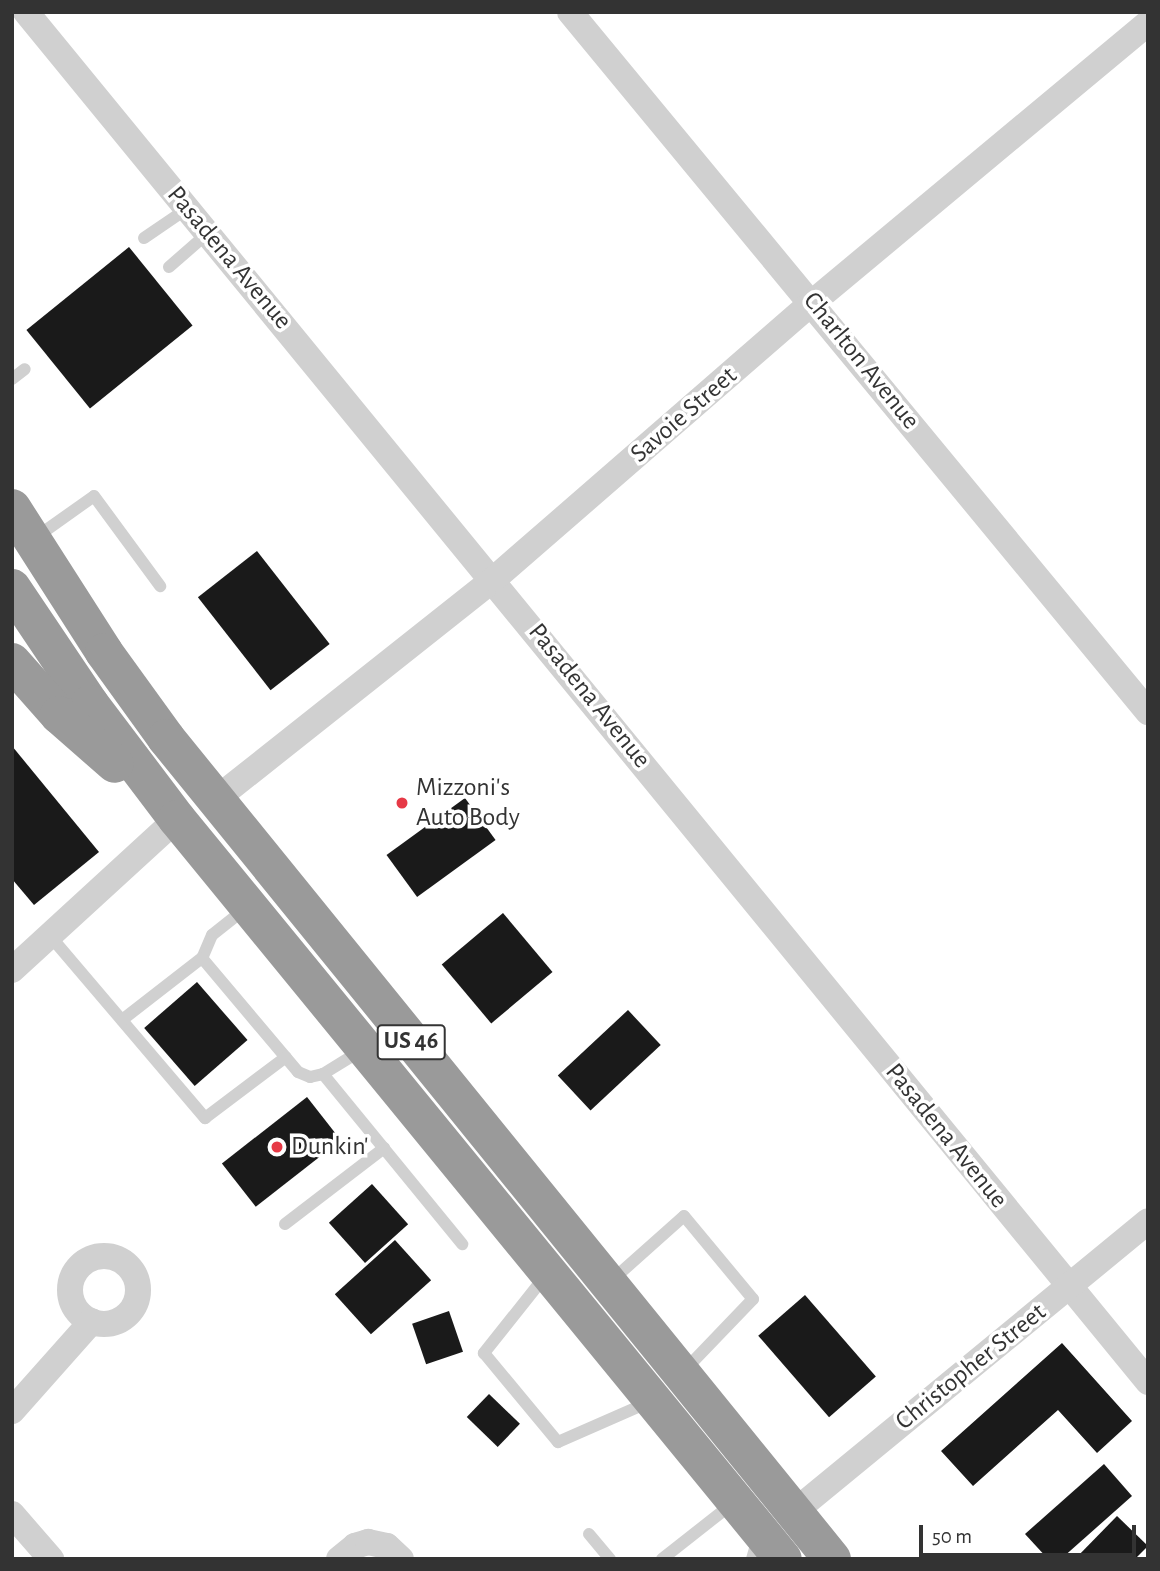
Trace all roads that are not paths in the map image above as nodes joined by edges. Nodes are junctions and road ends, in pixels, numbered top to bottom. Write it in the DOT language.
graph roads {
  1 [pos="26,12"];
  2 [pos="570,12"];
  3 [pos="1140,27"];
  4 [pos="188,208"];
  5 [pos="208,233"];
  6 [pos="144,238"];
  7 [pos="169,267"];
  8 [pos="813,302"];
  9 [pos="25,369"];
  10 [pos="12,379"];
  11 [pos="22,524"];
  12 [pos="494,579"];
  13 [pos="160,586"];
  14 [pos="12,588"];
  15 [pos="12,662"];
  16 [pos="1148,712"];
  17 [pos="215,800"];
  18 [pos="177,819"];
  19 [pos="249,906"];
  20 [pos="51,937"];
  21 [pos="202,958"];
  22 [pos="12,970"];
  23 [pos="122,1020"];
  24 [pos="365,1048"];
  25 [pos="286,1057"];
  26 [pos="323,1074"];
  27 [pos="384,1148"];
  28 [pos="1148,1221"];
  29 [pos="285,1224"];
  30 [pos="462,1244"];
  31 [pos="548,1272"];
  32 [pos="608,1284"];
  33 [pos="1069,1287"];
  34 [pos="92,1321"];
  35 [pos="681,1374"];
  36 [pos="1148,1382"];
  37 [pos="654,1400"];
  38 [pos="12,1411"];
  39 [pos="735,1501"];
  40 [pos="794,1512"];
  41 [pos="12,1514"];
  42 [pos="589,1534"];
  43 [pos="765,1550"];
  44 [pos="51,1559"];
  45 [pos="340,1559"];
  46 [pos="401,1559"];
  47 [pos="610,1559"];
  48 [pos="662,1559"];
  49 [pos="832,1559"];
  1 -- 4 [label="street, Pasadena Avenue"];
  2 -- 8 [label="street, Charlton Avenue"];
  3 -- 8 [label="street, Savoie Street"];
  4 -- 5 [label="street, Pasadena Avenue"];
  4 -- 6 [label="lane"];
  5 -- 7 [label="lane"];
  5 -- 12 [label="street, Pasadena Avenue"];
  8 -- 12 [label="street, Savoie Street"];
  8 -- 16 [label="street, Charlton Avenue"];
  9 -- 10 [label="lane"];
  11 -- 13 [label="lane"];
  11 -- 17 [label="highway, US 46"];
  12 -- 17 [label="street, Savoie Street"];
  12 -- 33 [label="street, Pasadena Avenue"];
  14 -- 18 [label="highway, US 46"];
  15 -- 18 [label="highway"];
  17 -- 32 [label="highway, US 46"];
  18 -- 19 [label="highway, US 46"];
  18 -- 20 [label="street"];
  19 -- 21 [label="lane"];
  19 -- 24 [label="highway, US 46"];
  20 -- 22 [label="street"];
  20 -- 23 [label="lane"];
  21 -- 23 [label="lane"];
  21 -- 25 [label="lane"];
  23 -- 25 [label="lane"];
  24 -- 26 [label="lane"];
  24 -- 31 [label="highway, US 46"];
  25 -- 26 [label="lane"];
  26 -- 27 [label="lane"];
  27 -- 29 [label="lane"];
  27 -- 30 [label="lane"];
  28 -- 33 [label="street, Christopher Street"];
  31 -- 37 [label="highway, US 46"];
  31 -- 37 [label="lane"];
  32 -- 35 [label="highway, US 46"];
  32 -- 35 [label="lane"];
  33 -- 36 [label="street, Pasadena Avenue"];
  33 -- 40 [label="street, Christopher Street"];
  34 -- 38 [label="street"];
  35 -- 40 [label="highway, US 46"];
  37 -- 39 [label="highway, US 46"];
  39 -- 43 [label="highway, US 46"];
  39 -- 48 [label="lane"];
  40 -- 49 [label="highway, US 46"];
  41 -- 44 [label="street"];
  42 -- 47 [label="lane"];
  45 -- 46 [label="street"];
}
